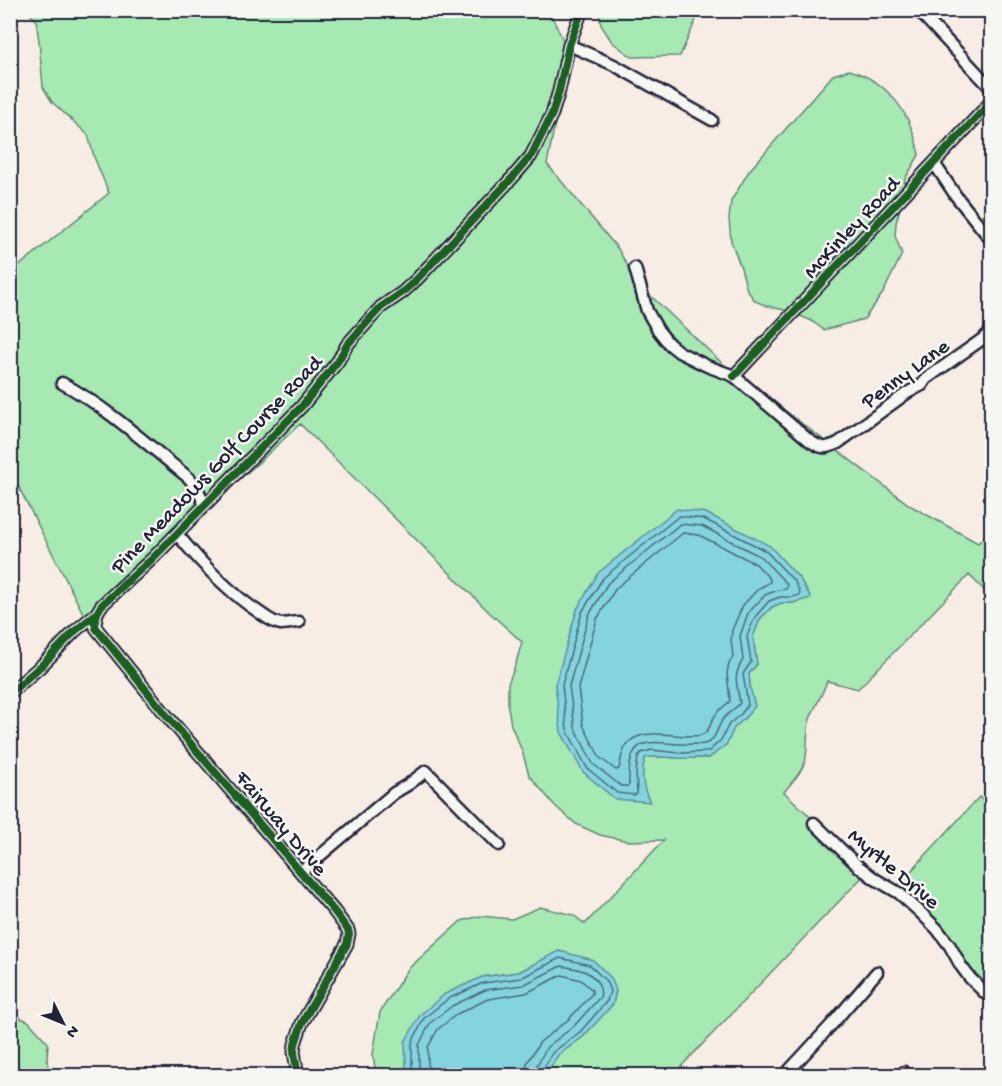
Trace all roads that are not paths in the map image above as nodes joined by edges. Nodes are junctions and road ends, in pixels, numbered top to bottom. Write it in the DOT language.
graph roads {
  1 [pos="582,10"];
  2 [pos="918,10"];
  3 [pos="569,45"];
  4 [pos="992,89"];
  5 [pos="992,101"];
  6 [pos="712,120"];
  7 [pos="934,163"];
  8 [pos="992,241"];
  9 [pos="635,268"];
  10 [pos="992,330"];
  11 [pos="734,376"];
  12 [pos="62,382"];
  13 [pos="205,505"];
  14 [pos="177,534"];
  15 [pos="96,613"];
  16 [pos="299,622"];
  17 [pos="10,693"];
  18 [pos="814,823"];
  19 [pos="499,845"];
  20 [pos="302,871"];
  21 [pos="877,972"];
  22 [pos="992,1000"];
  23 [pos="298,1076"];
  24 [pos="784,1076"];
  1 -- 3 [label="street, Pine Meadows Golf Course Road"];
  2 -- 4 [label="street"];
  3 -- 6 [label="street"];
  3 -- 13 [label="street, Pine Meadows Golf Course Road"];
  5 -- 7 [label="street, McKinley Road"];
  7 -- 8 [label="street"];
  7 -- 11 [label="street, McKinley Road"];
  9 -- 11 [label="street"];
  10 -- 11 [label="street, Penny Lane"];
  12 -- 13 [label="street"];
  13 -- 14 [label="street, Pine Meadows Golf Course Road"];
  14 -- 15 [label="street, Pine Meadows Golf Course Road"];
  14 -- 16 [label="street"];
  15 -- 17 [label="street, Pine Meadows Golf Course Road"];
  15 -- 20 [label="street, Fairway Drive"];
  18 -- 22 [label="street, Myrtle Drive"];
  19 -- 20 [label="street"];
  20 -- 23 [label="street, Fairway Drive"];
  21 -- 24 [label="street"];
}
